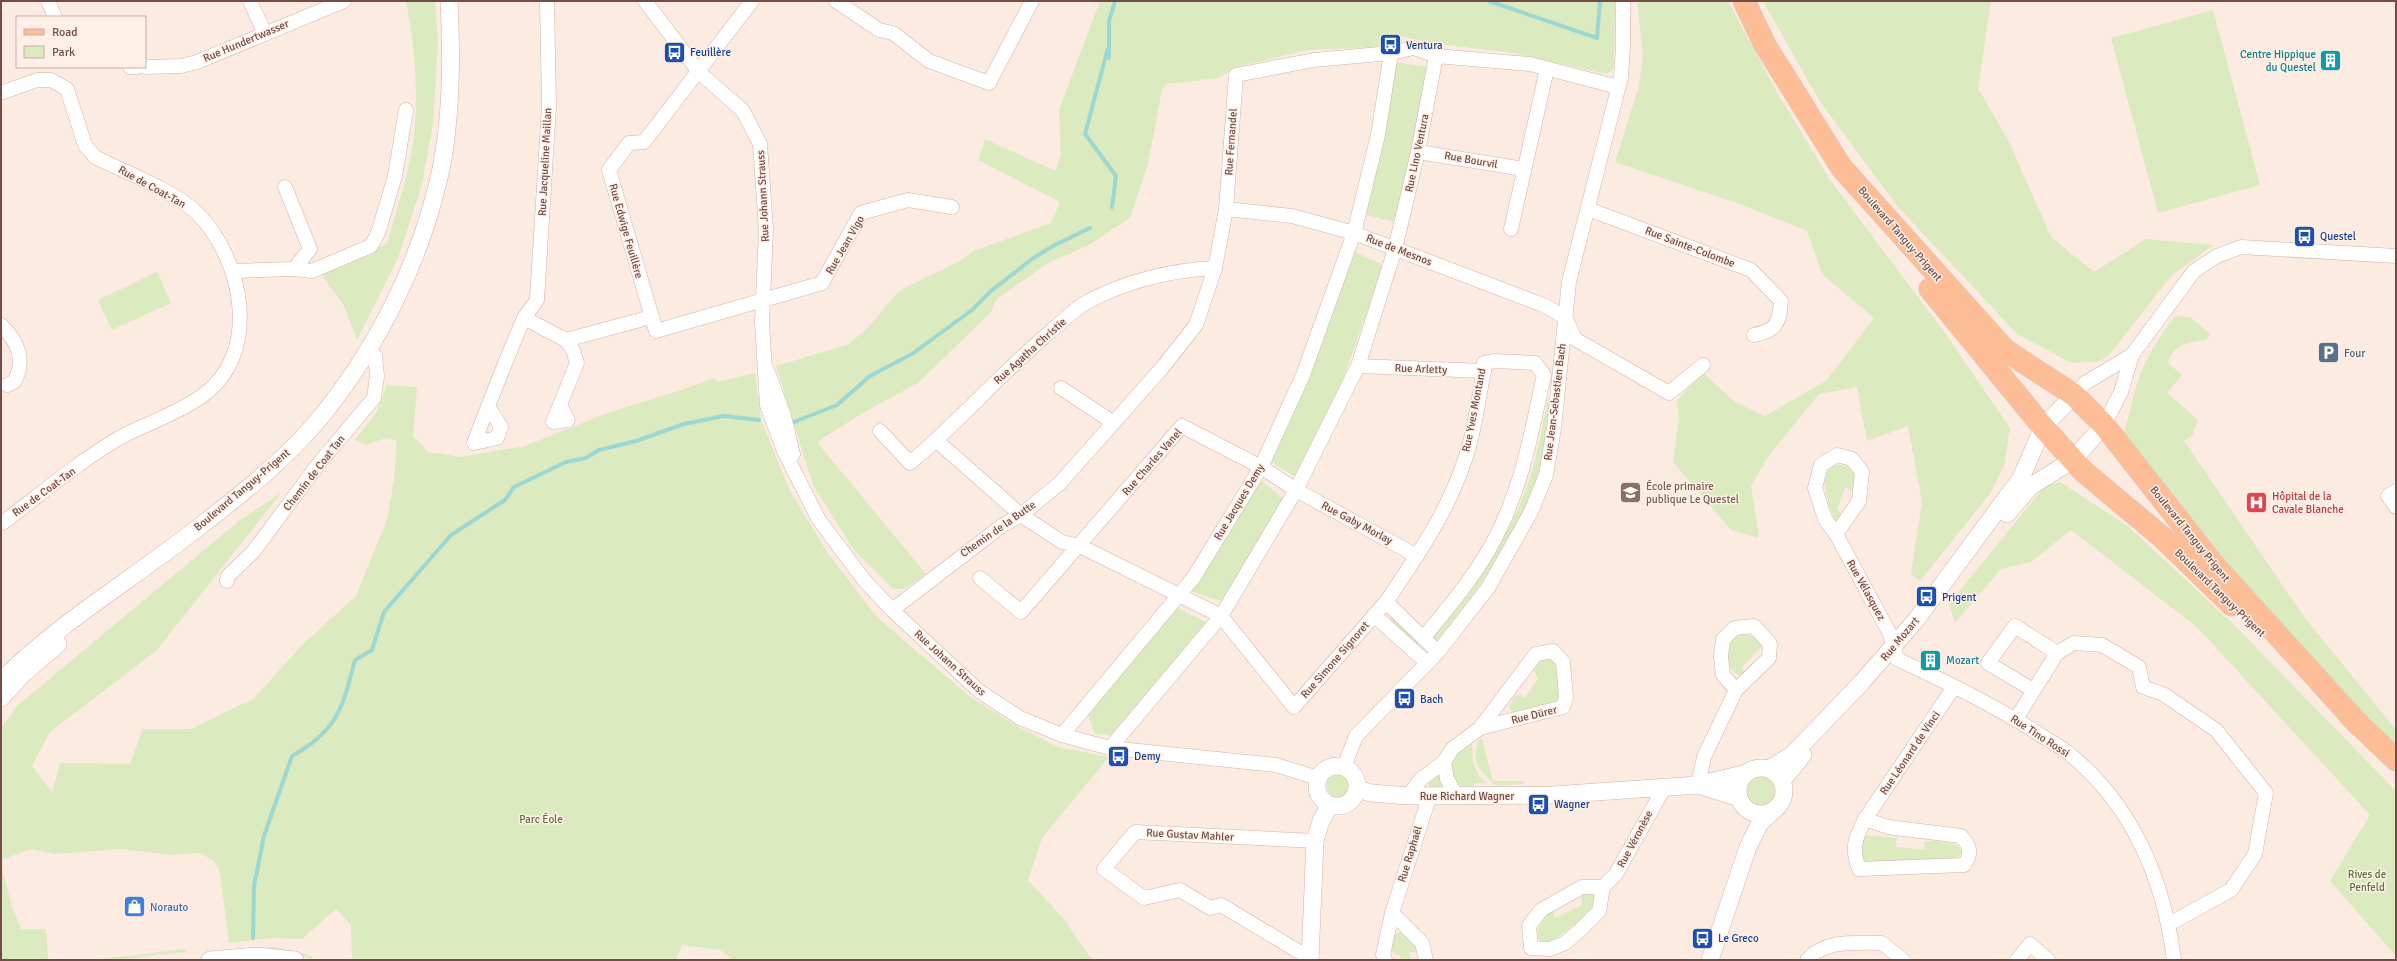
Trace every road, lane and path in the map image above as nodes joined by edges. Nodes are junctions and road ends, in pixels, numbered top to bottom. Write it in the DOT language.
graph roads {
  1 [pos="48,1"];
  2 [pos="250,1"];
  3 [pos="344,1"];
  4 [pos="449,1"];
  5 [pos="547,1"];
  6 [pos="645,1"];
  7 [pos="1032,1"];
  8 [pos="1623,1"];
  9 [pos="1744,1"];
  10 [pos="843,3"];
  11 [pos="746,4"];
  12 [pos="55,16"];
  13 [pos="265,34"];
  14 [pos="1391,53"];
  15 [pos="1436,56"];
  16 [pos="146,67"];
  17 [pos="1547,69"];
  18 [pos="699,72"];
  19 [pos="1618,87"];
  20 [pos="1,93"];
  21 [pos="406,110"];
  22 [pos="1418,152"];
  23 [pos="1841,167"];
  24 [pos="1524,169"];
  25 [pos="285,187"];
  26 [pos="952,207"];
  27 [pos="1226,209"];
  28 [pos="1588,209"];
  29 [pos="1511,229"];
  30 [pos="1354,233"];
  31 [pos="1395,249"];
  32 [pos="2396,256"];
  33 [pos="1216,268"];
  34 [pos="294,269"];
  35 [pos="233,271"];
  36 [pos="764,299"];
  37 [pos="651,317"];
  38 [pos="1565,317"];
  39 [pos="524,318"];
  40 [pos="1,325"];
  41 [pos="1754,335"];
  42 [pos="566,340"];
  43 [pos="373,351"];
  44 [pos="2132,355"];
  45 [pos="1703,365"];
  46 [pos="1358,366"];
  47 [pos="1484,371"];
  48 [pos="7,385"];
  49 [pos="1061,388"];
  50 [pos="2074,395"];
  51 [pos="560,405"];
  52 [pos="488,406"];
  53 [pos="1114,423"];
  54 [pos="2104,426"];
  55 [pos="2043,427"];
  56 [pos="880,431"];
  57 [pos="937,440"];
  58 [pos="2073,460"];
  59 [pos="1261,467"];
  60 [pos="1296,490"];
  61 [pos="2396,491"];
  62 [pos="2396,506"];
  63 [pos="1021,515"];
  64 [pos="1,524"];
  65 [pos="1836,534"];
  66 [pos="186,537"];
  67 [pos="1080,546"];
  68 [pos="1417,556"];
  69 [pos="980,578"];
  70 [pos="227,581"];
  71 [pos="1180,596"];
  72 [pos="1386,602"];
  73 [pos="892,610"];
  74 [pos="1374,615"];
  75 [pos="1221,616"];
  76 [pos="1423,638"];
  77 [pos="1438,652"];
  78 [pos="1896,653"];
  79 [pos="2057,653"];
  80 [pos="1427,662"];
  81 [pos="1,681"];
  82 [pos="1954,687"];
  83 [pos="1736,690"];
  84 [pos="2033,690"];
  85 [pos="1,698"];
  86 [pos="2016,719"];
  87 [pos="2360,726"];
  88 [pos="1480,728"];
  89 [pos="1062,735"];
  90 [pos="1110,748"];
  91 [pos="2396,760"];
  92 [pos="1444,762"];
  93 [pos="1344,767"];
  94 [pos="1747,773"];
  95 [pos="1776,775"];
  96 [pos="1318,778"];
  97 [pos="1698,785"];
  98 [pos="1664,788"];
  99 [pos="1357,789"];
  100 [pos="1430,795"];
  101 [pos="1456,795"];
  102 [pos="1408,796"];
  103 [pos="1743,804"];
  104 [pos="1330,805"];
  105 [pos="1773,811"];
  106 [pos="1865,819"];
  107 [pos="1315,842"];
  108 [pos="1748,847"];
  109 [pos="1603,887"];
  110 [pos="1392,913"];
  111 [pos="2169,924"];
  112 [pos="1310,958"];
  113 [pos="210,960"];
  114 [pos="295,960"];
  115 [pos="1384,960"];
  116 [pos="1426,960"];
  117 [pos="1710,960"];
  118 [pos="1807,960"];
  119 [pos="1903,960"];
  120 [pos="2017,960"];
  121 [pos="2048,960"];
  122 [pos="2174,960"];
  1 -- 12 [label="street"];
  2 -- 13 [label="street"];
  3 -- 13 [label="street, Rue Hundertwasser"];
  4 -- 43 [label="street, Boulevard Tanguy-Prigent"];
  5 -- 39 [label="street, Rue Jacqueline Maillan"];
  6 -- 18 [label="street, Rue Johann Strauss"];
  7 -- 10 [label="street"];
  8 -- 19 [label="street, Rue Jean-Sebastien Bach"];
  9 -- 23 [label="main road, Boulevard Tanguy-Prigent"];
  11 -- 18 [label="street"];
  13 -- 16 [label="street, Rue Hundertwasser"];
  14 -- 15 [label="street"];
  14 -- 27 [label="street, Rue Fernandel"];
  14 -- 30 [label="street"];
  15 -- 17 [label="street"];
  15 -- 22 [label="street, Rue Lino Ventura"];
  17 -- 19 [label="street"];
  17 -- 24 [label="street"];
  18 -- 36 [label="street, Rue Johann Strauss"];
  18 -- 37 [label="street, Rue Edwige Feuillère"];
  19 -- 28 [label="street, Rue Jean-Sebastien Bach"];
  20 -- 35 [label="street, Rue de Coat-Tan"];
  21 -- 34 [label="street"];
  22 -- 24 [label="street, Rue Bourvil"];
  22 -- 31 [label="street, Rue Lino Ventura"];
  23 -- 50 [label="main road, Boulevard Tanguy-Prigent"];
  23 -- 55 [label="main road"];
  24 -- 29 [label="street"];
  25 -- 34 [label="street"];
  26 -- 36 [label="street, Rue Jean Vigo"];
  27 -- 30 [label="street, Rue de Mesnos"];
  27 -- 33 [label="street, Chemin de la Butte"];
  28 -- 38 [label="street, Rue Jean-Sebastien Bach"];
  28 -- 41 [label="street, Rue Sainte-Colombe"];
  30 -- 31 [label="street, Rue de Mesnos"];
  30 -- 59 [label="street, Rue Jacques Demy"];
  31 -- 38 [label="street, Rue de Mesnos"];
  31 -- 46 [label="street"];
  32 -- 44 [label="street"];
  33 -- 53 [label="street, Chemin de la Butte"];
  33 -- 57 [label="street, Rue Agatha Christie"];
  34 -- 35 [label="street"];
  35 -- 64 [label="street, Rue de Coat-Tan"];
  36 -- 37 [label="street, Rue Edwige Feuillère"];
  36 -- 73 [label="street, Rue Johann Strauss"];
  37 -- 42 [label="street"];
  38 -- 45 [label="street"];
  38 -- 77 [label="street, Rue Jean-Sebastien Bach"];
  39 -- 42 [label="street"];
  39 -- 52 [label="street, Rue Jacqueline Maillan"];
  40 -- 48 [label="street"];
  42 -- 51 [label="street"];
  43 -- 66 [label="street, Boulevard Tanguy-Prigent"];
  43 -- 70 [label="street, Chemin de Coat Tan"];
  44 -- 50 [label="street"];
  44 -- 54 [label="street"];
  46 -- 47 [label="street, Rue Arletty"];
  46 -- 60 [label="street"];
  47 -- 68 [label="street, Rue Yves Montand"];
  47 -- 76 [label="street, Rue Yves Montand"];
  49 -- 53 [label="street"];
  50 -- 54 [label="main road, Boulevard Tanguy-Prigent"];
  50 -- 55 [label="street"];
  53 -- 63 [label="street, Chemin de la Butte"];
  54 -- 58 [label="street"];
  54 -- 87 [label="main road, Boulevard Tanguy Prigent"];
  55 -- 58 [label="main road, Boulevard Tanguy-Prigent"];
  55 -- 78 [label="street, Rue Mozart"];
  56 -- 57 [label="street, Rue Agatha Christie"];
  57 -- 63 [label="street"];
  58 -- 78 [label="street, Rue Mozart"];
  58 -- 87 [label="main road, Boulevard Tanguy-Prigent"];
  59 -- 60 [label="street, Rue Gaby Morlay"];
  59 -- 67 [label="street, Rue Charles Vanel"];
  59 -- 71 [label="street, Rue Jacques Demy"];
  60 -- 68 [label="street, Rue Gaby Morlay"];
  60 -- 75 [label="street"];
  61 -- 62 [label="street"];
  63 -- 67 [label="street"];
  63 -- 73 [label="street, Chemin de la Butte"];
  65 -- 65 [label="street, Rue Vélasquez"];
  65 -- 78 [label="street, Rue Vélasquez"];
  66 -- 81 [label="street, Boulevard Tanguy-Prigent"];
  66 -- 85 [label="street, Boulevard Tanguy-Prigent"];
  67 -- 69 [label="street, Rue Charles Vanel"];
  67 -- 71 [label="street"];
  68 -- 72 [label="street, Rue Yves Montand"];
  71 -- 75 [label="street"];
  71 -- 89 [label="street, Rue Jacques Demy"];
  72 -- 74 [label="street, Rue Simone Signoret"];
  72 -- 76 [label="street"];
  73 -- 89 [label="street, Rue Johann Strauss"];
  74 -- 75 [label="street, Rue Simone Signoret"];
  74 -- 80 [label="street, Rue Simone Signoret"];
  75 -- 90 [label="street"];
  76 -- 77 [label="street"];
  77 -- 80 [label="street, Rue Jean-Sebastien Bach"];
  78 -- 82 [label="street, Rue Tino Rossi"];
  78 -- 95 [label="street, Rue Mozart"];
  79 -- 84 [label="street"];
  79 -- 84 [label="street"];
  79 -- 111 [label="street"];
  80 -- 93 [label="street, Rue Jean-Sebastien Bach"];
  82 -- 86 [label="street, Rue Tino Rossi"];
  82 -- 106 [label="street, Rue Léonard de Vinci"];
  83 -- 83 [label="street"];
  83 -- 97 [label="street"];
  84 -- 86 [label="street"];
  86 -- 111 [label="street, Rue Tino Rossi"];
  87 -- 91 [label="main road, Boulevard Tanguy-Prigent"];
  88 -- 88 [label="street, Rue Dürer"];
  88 -- 92 [label="street, Rue Dürer"];
  89 -- 90 [label="street, Rue Johann Strauss"];
  90 -- 96 [label="street, Rue Johann Strauss"];
  92 -- 101 [label="street"];
  92 -- 102 [label="street, Rue Dürer"];
  93 -- 96 [label="street"];
  93 -- 99 [label="street"];
  94 -- 95 [label="street"];
  94 -- 97 [label="street, Rue Richard Wagner"];
  94 -- 103 [label="street"];
  95 -- 105 [label="street"];
  96 -- 104 [label="street"];
  97 -- 98 [label="street, Rue Richard Wagner"];
  97 -- 103 [label="street, Rue Richard Wagner"];
  98 -- 101 [label="street, Rue Richard Wagner"];
  98 -- 109 [label="street, Rue Véronèse"];
  99 -- 102 [label="street, Rue Richard Wagner"];
  99 -- 104 [label="street"];
  100 -- 101 [label="street, Rue Richard Wagner"];
  100 -- 102 [label="street, Rue Richard Wagner"];
  100 -- 110 [label="street, Rue Raphaël"];
  103 -- 105 [label="street"];
  103 -- 108 [label="street"];
  104 -- 107 [label="street"];
  105 -- 108 [label="street"];
  106 -- 106 [label="street, Rue Léonard de Vinci"];
  107 -- 112 [label="street"];
  107 -- 112 [label="street, Rue Gustav Mahler"];
  108 -- 117 [label="street"];
  109 -- 109 [label="street"];
  110 -- 115 [label="street, Rue Raphaël"];
  110 -- 116 [label="street"];
  111 -- 122 [label="street, Rue Tino Rossi"];
  113 -- 114 [label="street"];
  118 -- 119 [label="street"];
  120 -- 121 [label="street"];
}
